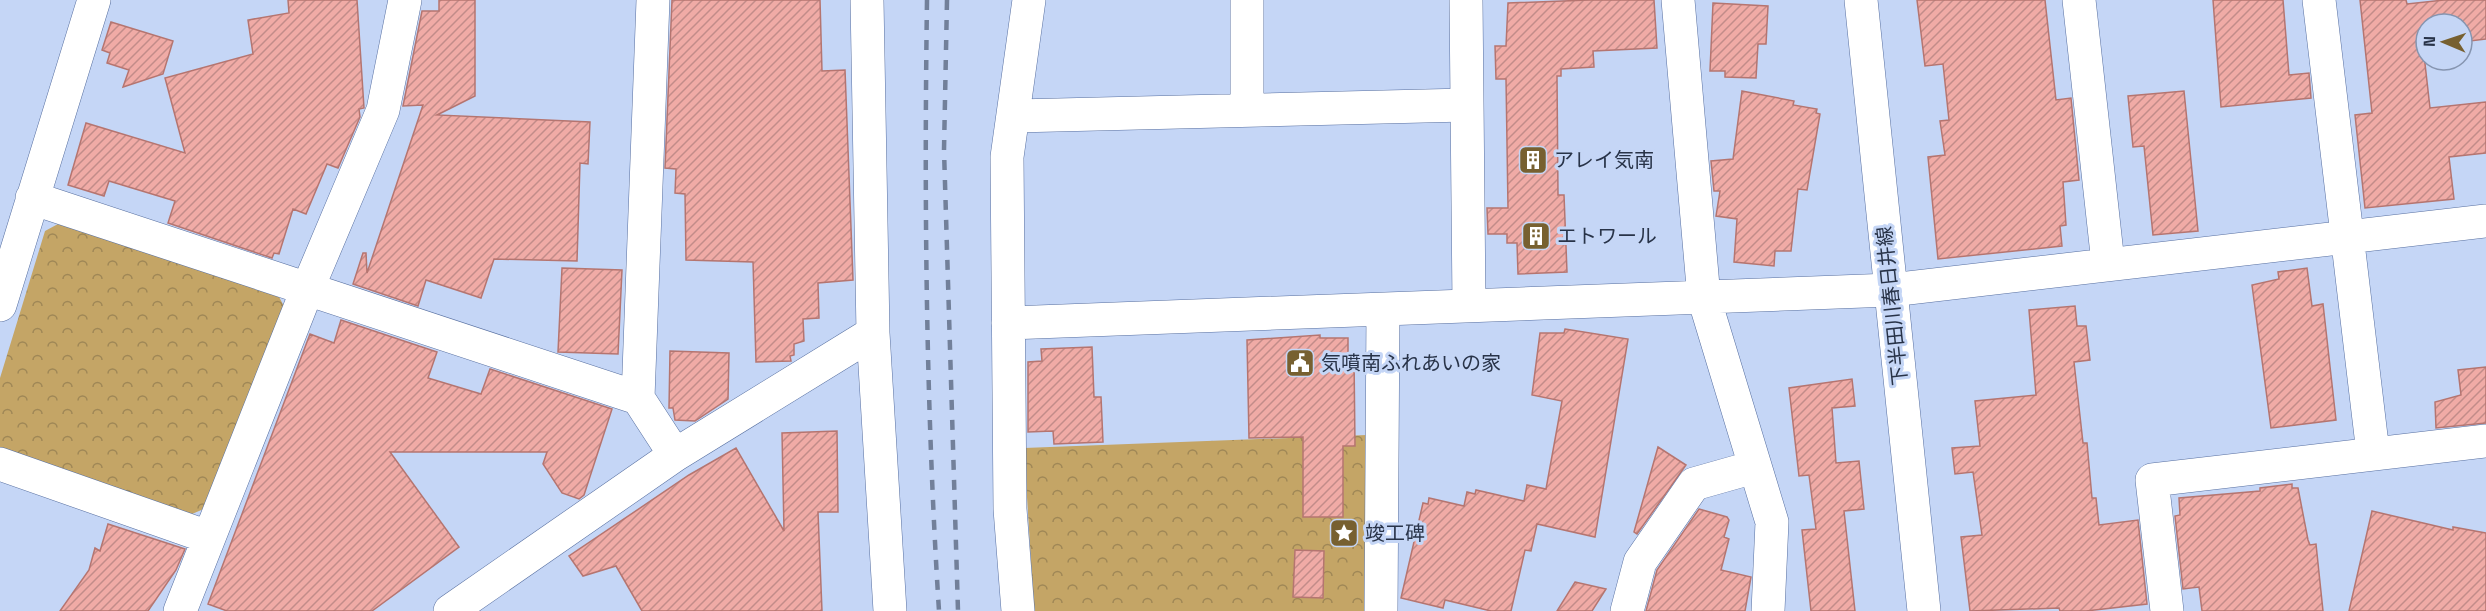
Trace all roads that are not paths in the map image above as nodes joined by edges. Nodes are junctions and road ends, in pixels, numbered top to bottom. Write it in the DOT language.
graph roads {
  1 [pos="94,0"];
  2 [pos="405,0"];
  3 [pos="653,0"];
  4 [pos="867,0"];
  5 [pos="1029,0"];
  6 [pos="1246,0"];
  7 [pos="1466,0"];
  8 [pos="1678,0"];
  9 [pos="1861,0"];
  10 [pos="2079,0"];
  11 [pos="2319,0"];
  12 [pos="1466,105"];
  13 [pos="1246,109"];
  14 [pos="1013,116"];
  15 [pos="32,198"];
  16 [pos="2486,221"];
  17 [pos="2347,238"];
  18 [pos="2108,263"];
  19 [pos="307,290"];
  20 [pos="1891,290"];
  21 [pos="1704,298"];
  22 [pos="0,305"];
  23 [pos="1469,305"];
  24 [pos="1383,310"];
  25 [pos="1008,323"];
  26 [pos="873,333"];
  27 [pos="638,398"];
  28 [pos="2486,441"];
  29 [pos="2373,453"];
  30 [pos="675,456"];
  31 [pos="0,464"];
  32 [pos="1754,467"];
  33 [pos="208,537"];
  34 [pos="452,610"];
  35 [pos="180,611"];
  36 [pos="890,611"];
  37 [pos="1018,611"];
  38 [pos="1381,611"];
  39 [pos="1627,611"];
  40 [pos="1767,611"];
  41 [pos="1924,611"];
  42 [pos="2167,611"];
  1 -- 15 [label="street"];
  2 -- 19 [label="street"];
  3 -- 27 [label="street"];
  4 -- 26 [label="street"];
  5 -- 14 [label="street"];
  6 -- 13 [label="street"];
  7 -- 12 [label="street"];
  8 -- 21 [label="street"];
  9 -- 20 [label="street, 下半田川春日井線"];
  10 -- 18 [label="street"];
  11 -- 17 [label="street"];
  12 -- 13 [label="street"];
  12 -- 23 [label="street"];
  13 -- 14 [label="street"];
  14 -- 25 [label="street"];
  15 -- 19 [label="street"];
  15 -- 22 [label="street"];
  16 -- 17 [label="street"];
  17 -- 18 [label="street"];
  17 -- 29 [label="street"];
  18 -- 20 [label="street"];
  19 -- 27 [label="street"];
  19 -- 33 [label="street"];
  20 -- 21 [label="street"];
  20 -- 41 [label="street, 下半田川春日井線"];
  21 -- 23 [label="street"];
  21 -- 32 [label="street"];
  23 -- 24 [label="street"];
  24 -- 25 [label="street"];
  24 -- 38 [label="street"];
  25 -- 37 [label="street"];
  26 -- 30 [label="street"];
  26 -- 36 [label="street"];
  27 -- 30 [label="street"];
  28 -- 29 [label="street"];
  29 -- 42 [label="street"];
  30 -- 34 [label="street"];
  31 -- 33 [label="street"];
  32 -- 39 [label="street"];
  32 -- 40 [label="street"];
  33 -- 35 [label="street"];
}
